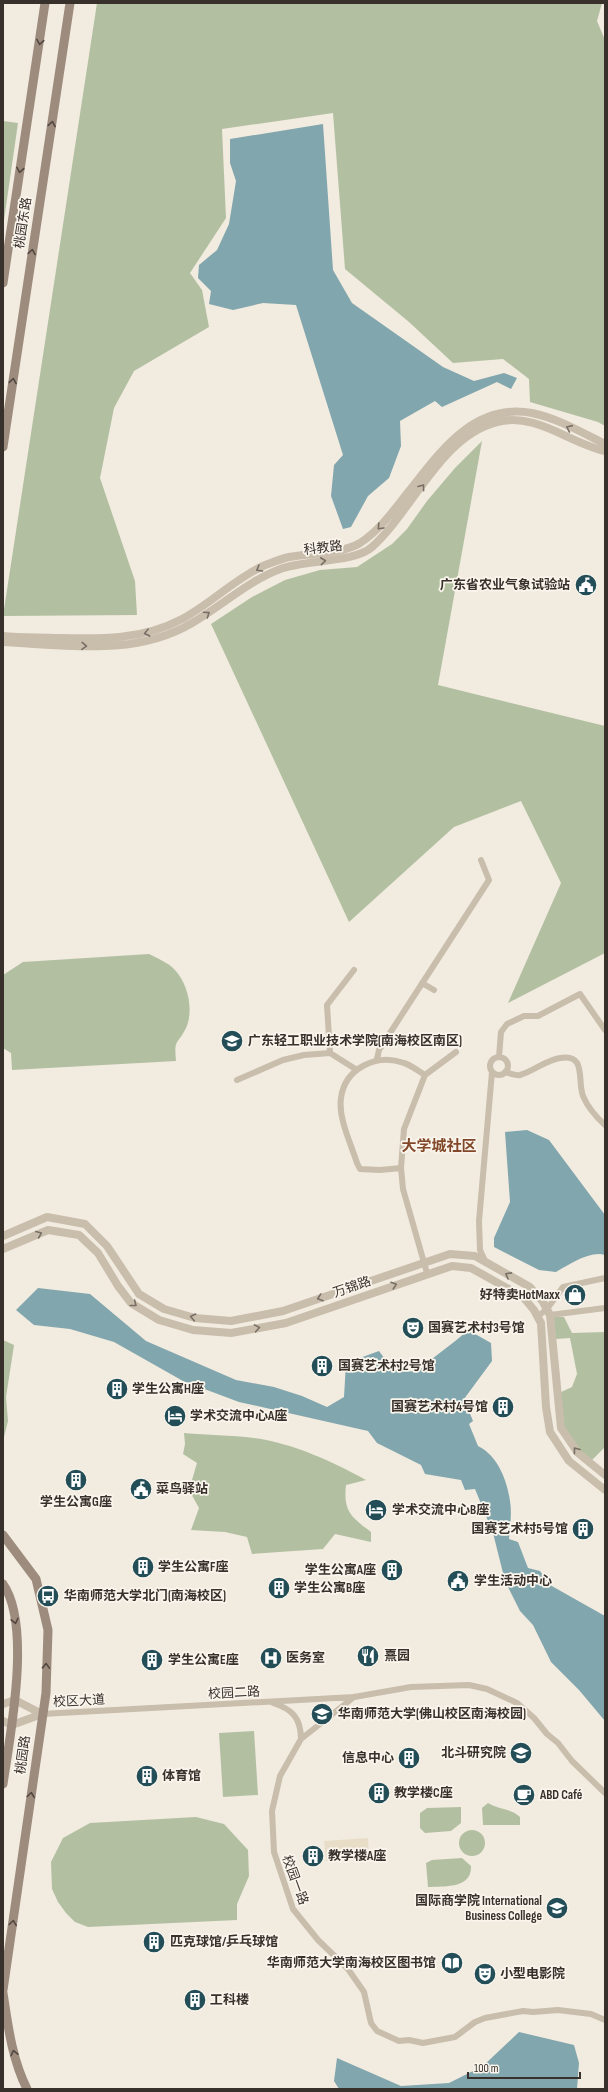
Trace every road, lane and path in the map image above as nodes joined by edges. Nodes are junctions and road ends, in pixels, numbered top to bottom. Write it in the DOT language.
graph roads {
  1 [pos="45,3"];
  2 [pos="70,3"];
  3 [pos="3,283"];
  4 [pos="605,444"];
  5 [pos="3,447"];
  6 [pos="605,450"];
  7 [pos="3,636"];
  8 [pos="3,642"];
  9 [pos="481,860"];
  10 [pos="354,970"];
  11 [pos="422,983"];
  12 [pos="434,990"];
  13 [pos="605,1030"];
  14 [pos="456,1052"];
  15 [pos="330,1053"];
  16 [pos="499,1057"];
  17 [pos="377,1059"];
  18 [pos="357,1070"];
  19 [pos="492,1072"];
  20 [pos="505,1072"];
  21 [pos="425,1075"];
  22 [pos="237,1080"];
  23 [pos="605,1125"];
  24 [pos="401,1168"];
  25 [pos="3,1236"];
  26 [pos="3,1249"];
  27 [pos="423,1262"];
  28 [pos="486,1263"];
  29 [pos="427,1273"];
  30 [pos="605,1278"];
  31 [pos="605,1308"];
  32 [pos="549,1312"];
  33 [pos="538,1316"];
  34 [pos="605,1475"];
  35 [pos="605,1490"];
  36 [pos="3,1535"];
  37 [pos="3,1584"];
  38 [pos="354,1697"];
  39 [pos="14,1700"];
  40 [pos="270,1702"];
  41 [pos="3,1704"];
  42 [pos="116,1711"];
  43 [pos="42,1714"];
  44 [pos="7,1723"];
  45 [pos="301,1739"];
  46 [pos="3,1784"];
  47 [pos="604,1789"];
  48 [pos="3,1990"];
  49 [pos="3,1993"];
  50 [pos="605,2020"];
  51 [pos="27,2089"];
  1 -- 3 [label="main road, 桃园东路, one-way"];
  5 -- 2 [label="main road, 桃园东路, one-way"];
  4 -- 7 [label="street, 科教路, one-way"];
  8 -- 6 [label="street, 科教路, one-way"];
  9 -- 11 [label="street"];
  10 -- 15 [label="street"];
  11 -- 12 [label="street"];
  11 -- 17 [label="street"];
  13 -- 16 [label="street"];
  14 -- 21 [label="street"];
  15 -- 18 [label="street"];
  15 -- 22 [label="street"];
  16 -- 19 [label="street"];
  16 -- 20 [label="street"];
  17 -- 18 [label="street"];
  17 -- 21 [label="street"];
  18 -- 24 [label="street"];
  19 -- 20 [label="street"];
  19 -- 28 [label="street"];
  20 -- 23 [label="street"];
  21 -- 24 [label="street"];
  24 -- 27 [label="street"];
  27 -- 25 [label="street, 万锦路, one-way"];
  26 -- 29 [label="street, 万锦路, one-way"];
  27 -- 28 [label="street, 万锦路"];
  27 -- 29 [label="street"];
  32 -- 28 [label="street, 万锦路, one-way"];
  29 -- 33 [label="street, 万锦路"];
  30 -- 32 [label="street"];
  31 -- 32 [label="street"];
  32 -- 33 [label="street"];
  34 -- 32 [label="street, one-way"];
  33 -- 35 [label="street, 万锦路"];
  43 -- 36 [label="main road, 桃园路, one-way"];
  37 -- 39 [label="main road, 桃园路, one-way"];
  38 -- 40 [label="street, 校园二路"];
  38 -- 45 [label="street"];
  38 -- 47 [label="street"];
  39 -- 41 [label="street"];
  39 -- 43 [label="street"];
  39 -- 44 [label="main road, 桃园路"];
  40 -- 42 [label="street, 校园二路"];
  40 -- 45 [label="street"];
  42 -- 43 [label="street, 校区大道"];
  43 -- 44 [label="street"];
  48 -- 43 [label="main road, 桃园路, one-way"];
  44 -- 46 [label="main road, 桃园路"];
  45 -- 50 [label="street, 校园一路"];
  51 -- 49 [label="main road, one-way"];
}
